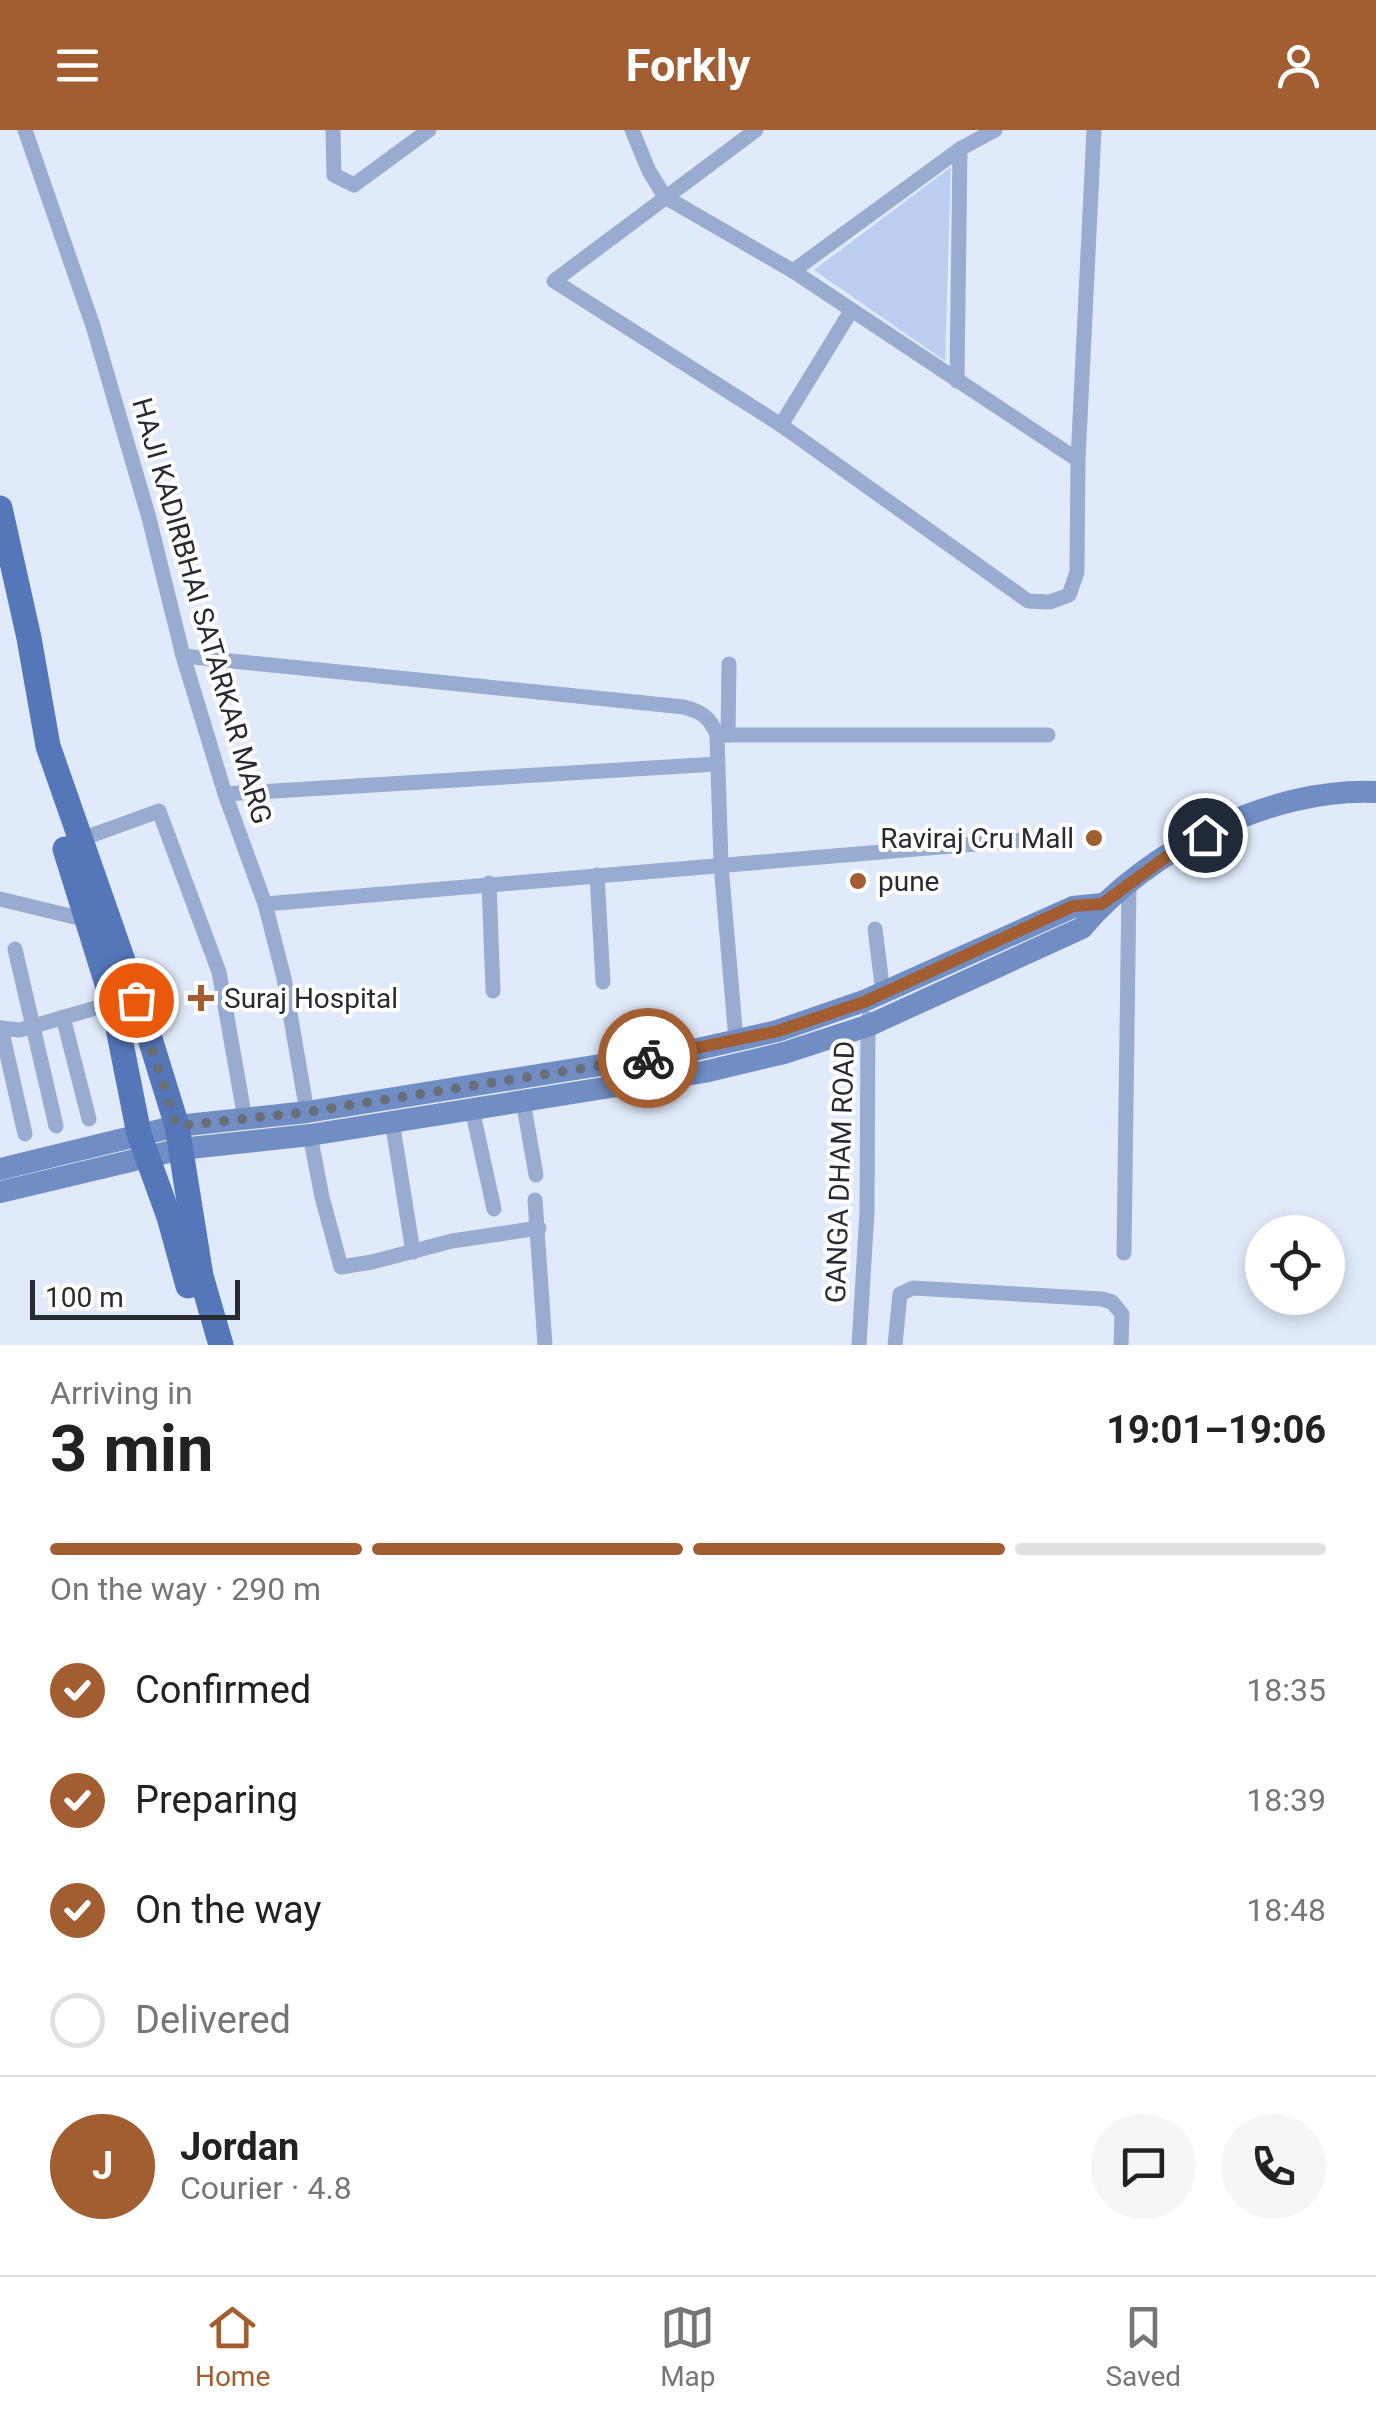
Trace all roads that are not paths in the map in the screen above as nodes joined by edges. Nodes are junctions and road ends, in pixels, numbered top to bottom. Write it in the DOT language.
graph roads {
  1 [pos="25,130"];
  2 [pos="333,130"];
  3 [pos="430,130"];
  4 [pos="632,130"];
  5 [pos="756,130"];
  6 [pos="996,130"];
  7 [pos="1094,130"];
  8 [pos="960,150"];
  9 [pos="665,197"];
  10 [pos="793,271"];
  11 [pos="851,311"];
  12 [pos="957,381"];
  13 [pos="781,425"];
  14 [pos="1078,460"];
  15 [pos="0,508"];
  16 [pos="0,577"];
  17 [pos="183,656"];
  18 [pos="728,664"];
  19 [pos="722,735"];
  20 [pos="1048,735"];
  21 [pos="717,764"];
  22 [pos="1376,792"];
  23 [pos="226,794"];
  24 [pos="71,832"];
  25 [pos="1023,840"];
  26 [pos="721,865"];
  27 [pos="596,875"];
  28 [pos="489,882"];
  29 [pos="1129,884"];
  30 [pos="0,899"];
  31 [pos="264,904"];
  32 [pos="1102,904"];
  33 [pos="87,920"];
  34 [pos="875,929"];
  35 [pos="15,949"];
  36 [pos="604,982"];
  37 [pos="493,991"];
  38 [pos="113,1003"];
  39 [pos="872,1006"];
  40 [pos="63,1017"];
  41 [pos="34,1026"];
  42 [pos="0,1028"];
  43 [pos="736,1040"];
  44 [pos="523,1101"];
  45 [pos="472,1109"];
  46 [pos="89,1119"];
  47 [pos="245,1119"];
  48 [pos="392,1122"];
  49 [pos="309,1123"];
  50 [pos="56,1126"];
  51 [pos="25,1134"];
  52 [pos="179,1138"];
  53 [pos="143,1145"];
  54 [pos="0,1169"];
  55 [pos="536,1176"];
  56 [pos="0,1192"];
  57 [pos="535,1200"];
  58 [pos="494,1210"];
  59 [pos="180,1217"];
  60 [pos="539,1228"];
  61 [pos="414,1252"];
  62 [pos="1124,1254"];
  63 [pos="205,1345"];
  64 [pos="222,1345"];
  65 [pos="545,1345"];
  66 [pos="859,1345"];
  67 [pos="894,1345"];
  68 [pos="1120,1345"];
  1 -- 17 [label="street, HAJI KADIRBHAI SATARKAR MARG"];
  2 -- 3 [label="street"];
  4 -- 9 [label="street"];
  5 -- 9 [label="street"];
  6 -- 8 [label="street"];
  7 -- 14 [label="street"];
  8 -- 10 [label="street"];
  8 -- 12 [label="street"];
  9 -- 10 [label="street"];
  9 -- 13 [label="street"];
  10 -- 11 [label="street"];
  11 -- 12 [label="street"];
  11 -- 13 [label="street"];
  12 -- 14 [label="street"];
  13 -- 14 [label="street"];
  15 -- 24 [label="main road"];
  16 -- 24 [label="main road"];
  17 -- 19 [label="street"];
  17 -- 23 [label="street, HAJI KADIRBHAI SATARKAR MARG"];
  18 -- 19 [label="street"];
  19 -- 20 [label="street"];
  19 -- 21 [label="street"];
  21 -- 23 [label="street"];
  21 -- 26 [label="street"];
  22 -- 29 [label="main road"];
  23 -- 31 [label="street, HAJI KADIRBHAI SATARKAR MARG"];
  24 -- 33 [label="main road"];
  24 -- 47 [label="street"];
  24 -- 52 [label="main road"];
  25 -- 26 [label="street"];
  26 -- 27 [label="street"];
  26 -- 43 [label="street"];
  27 -- 28 [label="street"];
  27 -- 36 [label="street"];
  28 -- 31 [label="street"];
  28 -- 37 [label="street"];
  29 -- 32 [label="main road"];
  29 -- 62 [label="street"];
  30 -- 33 [label="street"];
  31 -- 49 [label="street, HAJI KADIRBHAI SATARKAR MARG"];
  32 -- 39 [label="main road"];
  32 -- 39 [label="main road"];
  33 -- 38 [label="main road"];
  34 -- 39 [label="street, GANGA DHAM ROAD"];
  35 -- 41 [label="street"];
  38 -- 40 [label="street"];
  38 -- 53 [label="main road"];
  39 -- 43 [label="main road"];
  39 -- 44 [label="main road"];
  39 -- 66 [label="street, GANGA DHAM ROAD"];
  40 -- 41 [label="street"];
  40 -- 46 [label="street"];
  41 -- 42 [label="street"];
  41 -- 50 [label="street"];
  42 -- 51 [label="street"];
  43 -- 49 [label="main road"];
  44 -- 45 [label="main road"];
  44 -- 55 [label="street"];
  45 -- 48 [label="main road"];
  45 -- 58 [label="street"];
  47 -- 49 [label="main road"];
  47 -- 52 [label="main road"];
  48 -- 49 [label="main road"];
  48 -- 61 [label="street"];
  49 -- 52 [label="main road"];
  49 -- 61 [label="street, HAJI KADIRBHAI SATARKAR MARG"];
  52 -- 53 [label="main road"];
  52 -- 59 [label="main road"];
  53 -- 54 [label="main road"];
  53 -- 56 [label="main road"];
  53 -- 59 [label="main road"];
  57 -- 60 [label="street"];
  59 -- 63 [label="main road"];
  59 -- 64 [label="main road"];
  60 -- 61 [label="street"];
  60 -- 65 [label="street"];
  67 -- 68 [label="street"];
}
